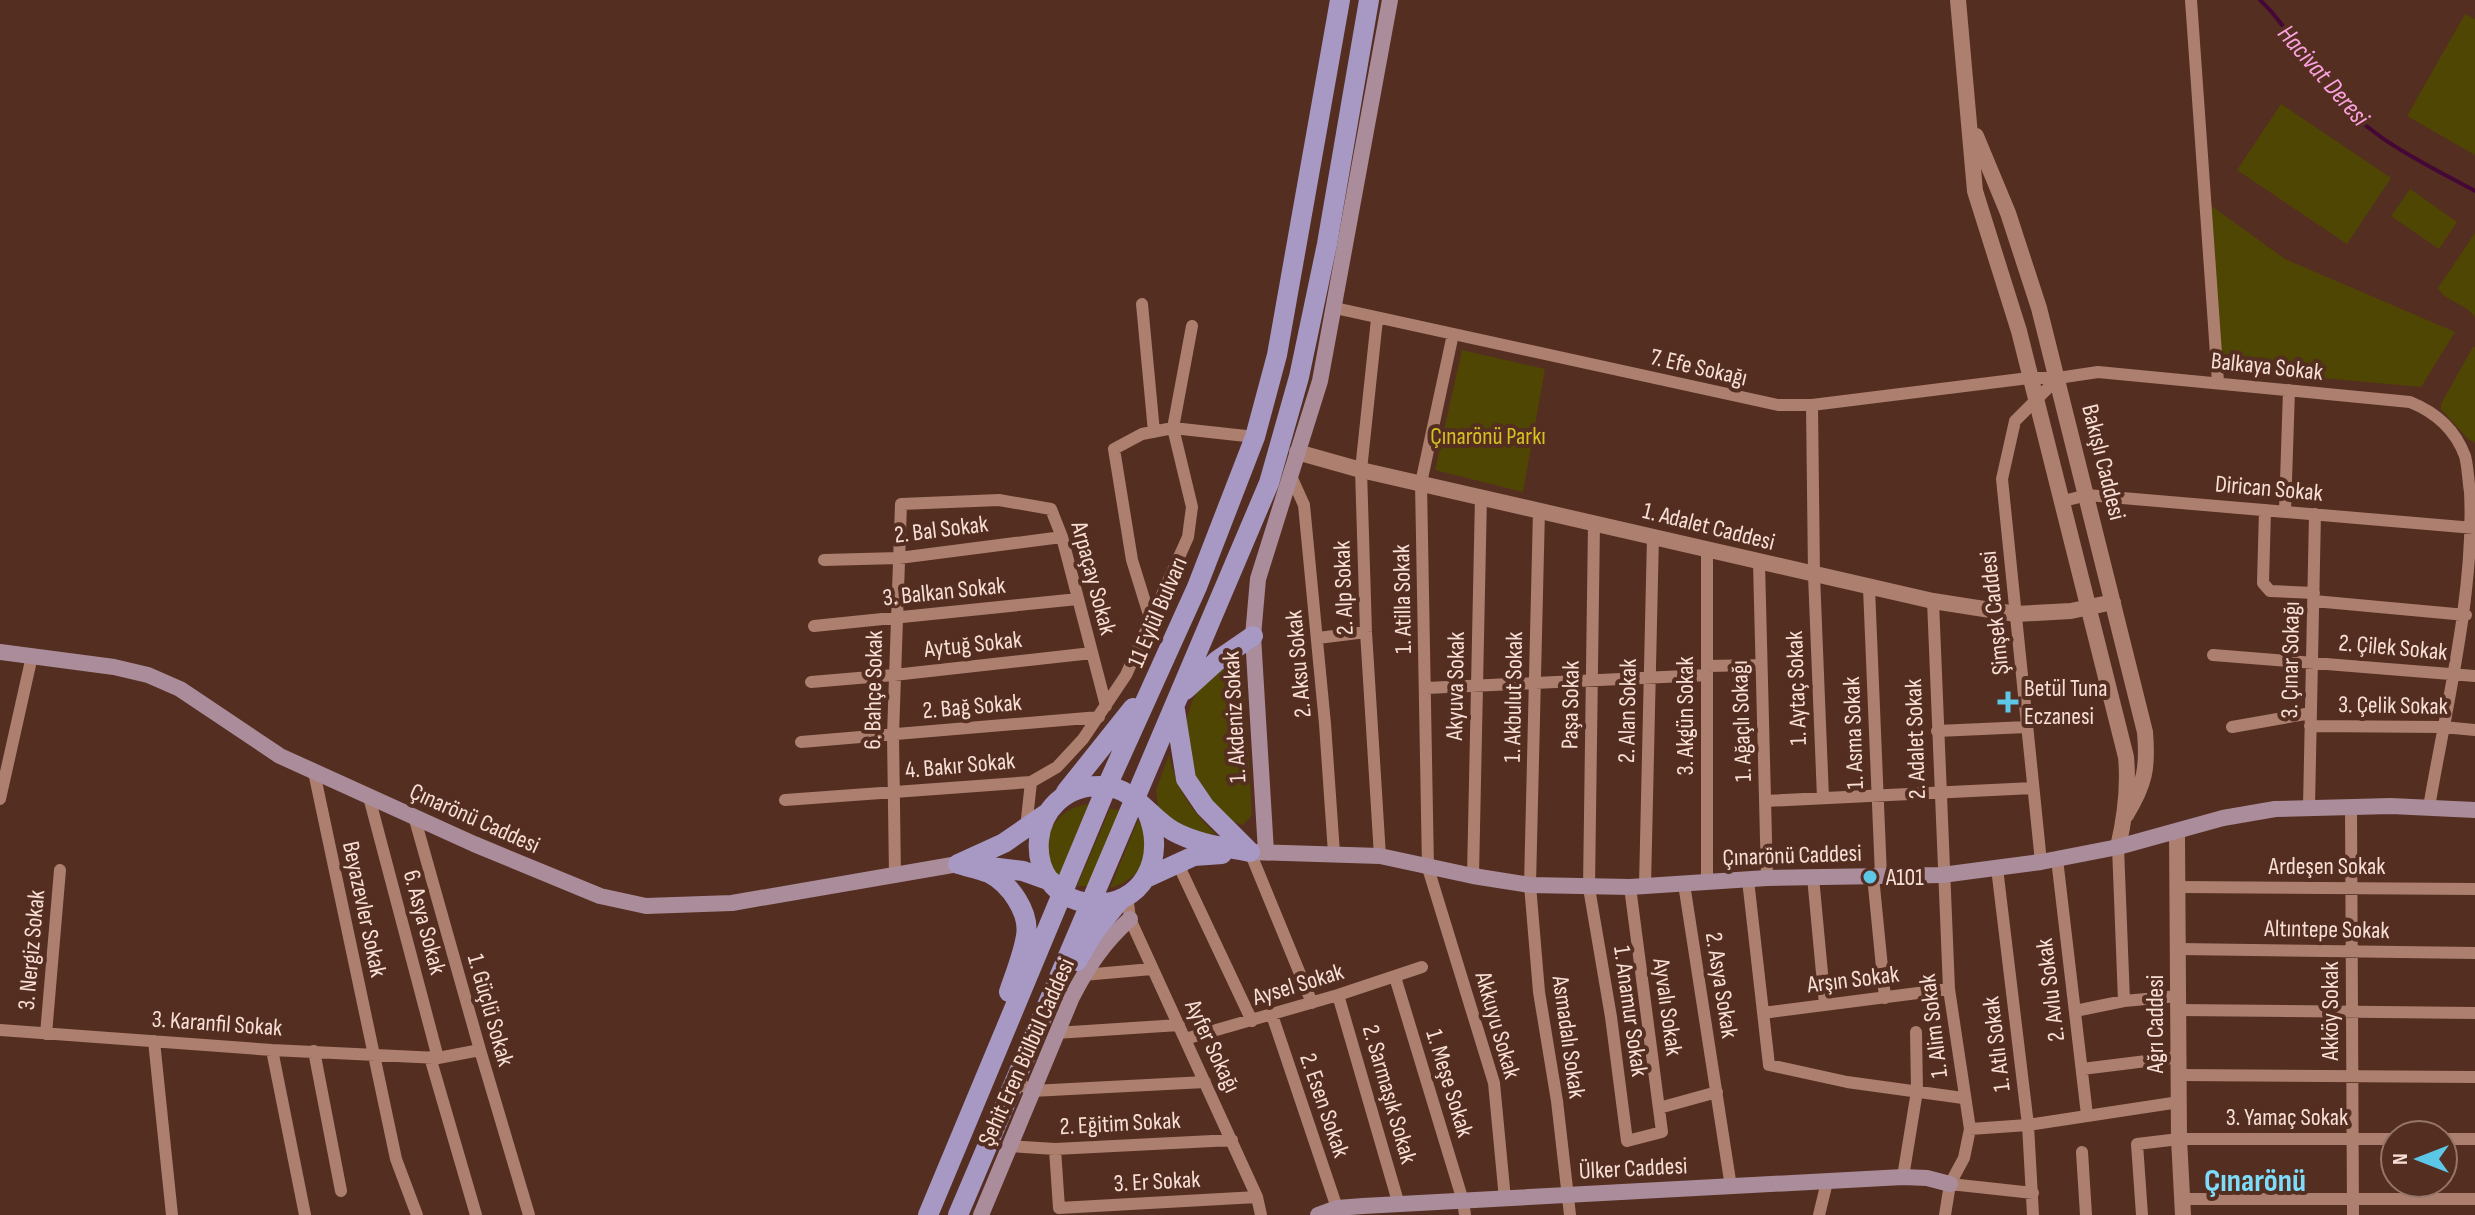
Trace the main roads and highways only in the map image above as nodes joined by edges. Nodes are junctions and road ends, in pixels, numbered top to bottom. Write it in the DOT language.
graph roads {
  1 [pos="1340,0"];
  2 [pos="1369,0"];
  3 [pos="1390,0"];
  4 [pos="1253,636"];
  5 [pos="0,652"];
  6 [pos="1158,676"];
  7 [pos="1177,701"];
  8 [pos="1107,786"];
  9 [pos="1063,795"];
  10 [pos="1141,805"];
  11 [pos="2475,810"];
  12 [pos="1046,814"];
  13 [pos="1258,852"];
  14 [pos="958,864"];
  15 [pos="1146,878"];
  16 [pos="1057,887"];
  17 [pos="1124,897"];
  18 [pos="1089,903"];
  19 [pos="1130,919"];
  20 [pos="1035,1034"];
  21 [pos="1024,1086"];
  22 [pos="967,1122"];
  23 [pos="1950,1184"];
  24 [pos="1464,1208"];
  25 [pos="1364,1210"];
  26 [pos="928,1215"];
  27 [pos="958,1215"];
  28 [pos="981,1215"];
  29 [pos="1318,1215"];
  1 -- 6 [label="main road, 11 Eylül Bulvarı"];
  2 -- 7 [label="main road"];
  3 -- 4 [label="main road, 1. Akdeniz Sokak"];
  4 -- 7 [label="main road"];
  4 -- 13 [label="main road, 1. Akdeniz Sokak"];
  5 -- 14 [label="main road, Çınarönü Caddesi"];
  6 -- 8 [label="main road, 11 Eylül Bulvarı"];
  6 -- 9 [label="main road"];
  7 -- 10 [label="main road"];
  7 -- 13 [label="main road"];
  8 -- 9 [label="main road"];
  8 -- 10 [label="main road"];
  8 -- 16 [label="main road, 11 Eylül Bulvarı"];
  9 -- 12 [label="main road"];
  10 -- 13 [label="main road"];
  10 -- 15 [label="main road"];
  10 -- 18 [label="main road"];
  11 -- 13 [label="main road, Çınarönü Caddesi"];
  12 -- 14 [label="main road"];
  12 -- 16 [label="main road"];
  13 -- 15 [label="main road"];
  14 -- 16 [label="main road"];
  14 -- 22 [label="main road"];
  15 -- 17 [label="main road"];
  16 -- 18 [label="main road"];
  16 -- 22 [label="main road, 11 Eylül Bulvarı"];
  17 -- 18 [label="main road"];
  17 -- 20 [label="main road"];
  18 -- 20 [label="main road"];
  19 -- 21 [label="main road, Şehit Eren Bülbül Caddesi"];
  20 -- 21 [label="main road"];
  21 -- 27 [label="main road"];
  21 -- 28 [label="main road, Şehit Eren Bülbül Caddesi"];
  22 -- 26 [label="main road, 11 Eylül Bulvarı"];
  23 -- 24 [label="main road, Ülker Caddesi"];
  24 -- 25 [label="main road, Ülker Caddesi"];
  25 -- 29 [label="main road, Ülker Caddesi"];
}
